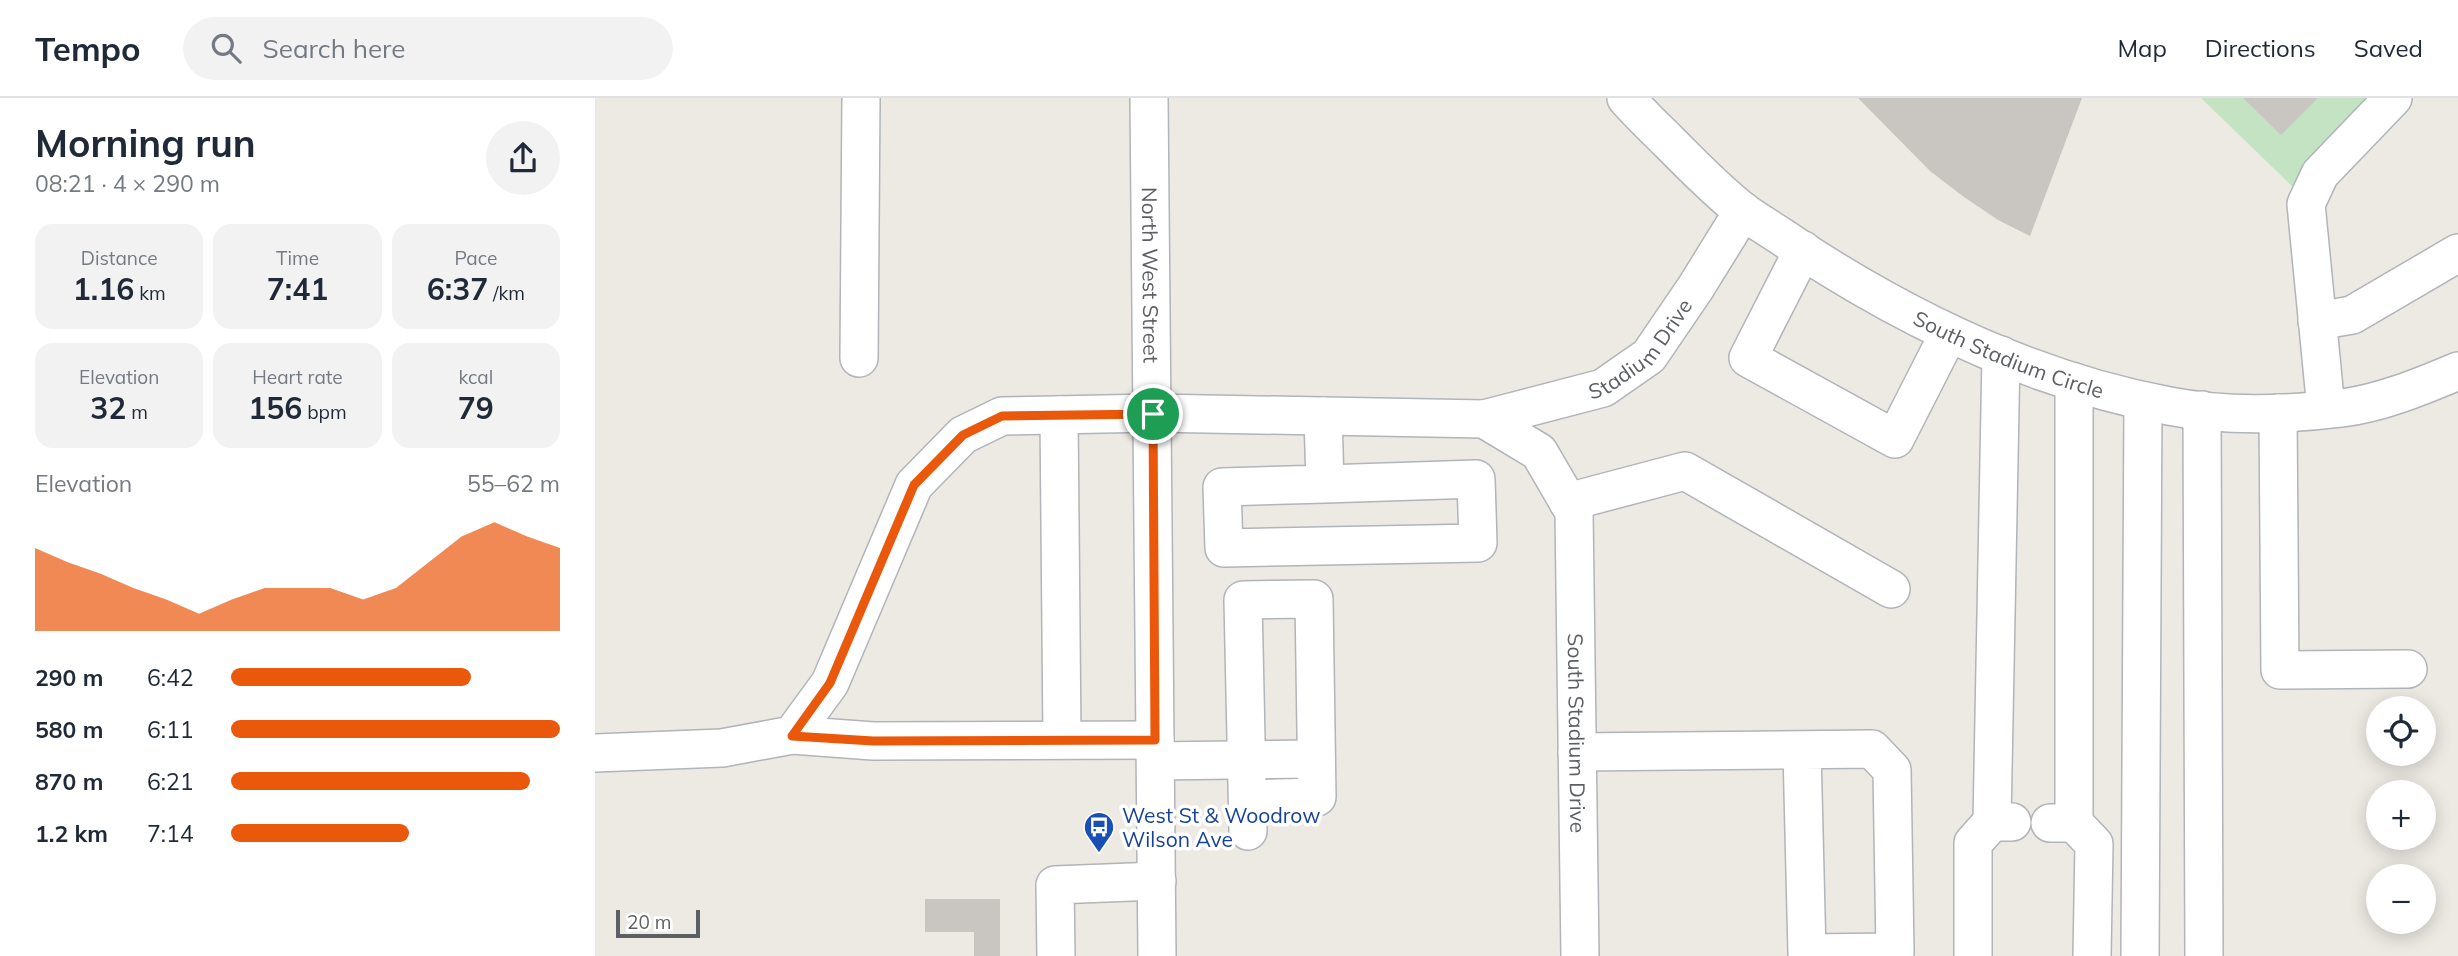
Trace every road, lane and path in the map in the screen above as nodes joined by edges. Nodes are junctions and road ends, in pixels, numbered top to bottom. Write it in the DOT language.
graph roads {
  1 [pos="861,98"];
  2 [pos="1149,98"];
  3 [pos="1626,98"];
  4 [pos="2393,98"];
  5 [pos="1743,211"];
  6 [pos="1803,250"];
  7 [pos="2458,253"];
  8 [pos="2318,321"];
  9 [pos="1949,333"];
  10 [pos="2001,355"];
  11 [pos="859,358"];
  12 [pos="2458,371"];
  13 [pos="2074,382"];
  14 [pos="2143,401"];
  15 [pos="2326,409"];
  16 [pos="2202,410"];
  17 [pos="2278,413"];
  18 [pos="1153,414"];
  19 [pos="1059,415"];
  20 [pos="1324,416"];
  21 [pos="1484,419"];
  22 [pos="1325,484"];
  23 [pos="1571,507"];
  24 [pos="1891,589"];
  25 [pos="2408,669"];
  26 [pos="792,736"];
  27 [pos="1062,739"];
  28 [pos="1155,750"];
  29 [pos="1802,751"];
  30 [pos="1577,752"];
  31 [pos="595,754"];
  32 [pos="1316,759"];
  33 [pos="1248,760"];
  34 [pos="1157,881"];
  35 [pos="1056,956"];
  36 [pos="1143,956"];
  37 [pos="1157,956"];
  38 [pos="1580,956"];
  39 [pos="1973,956"];
  40 [pos="2092,956"];
  41 [pos="2140,956"];
  42 [pos="2204,956"];
  1 -- 11 [label="street"];
  2 -- 18 [label="street, North West Street"];
  3 -- 5 [label="street, South Stadium Circle"];
  4 -- 8 [label="street"];
  5 -- 6 [label="street, South Stadium Circle"];
  5 -- 21 [label="street, Stadium Drive"];
  6 -- 9 [label="street, South Stadium Circle"];
  6 -- 9 [label="street"];
  7 -- 8 [label="street"];
  8 -- 15 [label="street"];
  9 -- 10 [label="street, South Stadium Circle"];
  10 -- 13 [label="street, South Stadium Circle"];
  10 -- 39 [label="street"];
  12 -- 15 [label="street, South Stadium Circle"];
  13 -- 14 [label="street, South Stadium Circle"];
  13 -- 40 [label="street"];
  14 -- 16 [label="street, South Stadium Circle"];
  14 -- 41 [label="street"];
  15 -- 17 [label="street, South Stadium Circle"];
  16 -- 17 [label="street, South Stadium Circle"];
  16 -- 42 [label="street"];
  17 -- 25 [label="street"];
  18 -- 19 [label="street"];
  18 -- 20 [label="street"];
  18 -- 28 [label="street, North West Street"];
  19 -- 26 [label="street"];
  19 -- 27 [label="street"];
  20 -- 21 [label="street"];
  20 -- 22 [label="street"];
  21 -- 23 [label="street"];
  22 -- 22 [label="street"];
  23 -- 24 [label="street"];
  23 -- 30 [label="street, South Stadium Drive"];
  26 -- 27 [label="street"];
  26 -- 31 [label="street"];
  27 -- 28 [label="street"];
  28 -- 33 [label="street"];
  28 -- 34 [label="street, North West Street"];
  29 -- 29 [label="street"];
  29 -- 30 [label="street"];
  30 -- 38 [label="street, South Stadium Drive"];
  32 -- 33 [label="street"];
  32 -- 33 [label="street"];
  32 -- 33 [label="street"];
  34 -- 35 [label="street"];
  34 -- 37 [label="street, North West Street"];
  36 -- 37 [label="street"];
}
